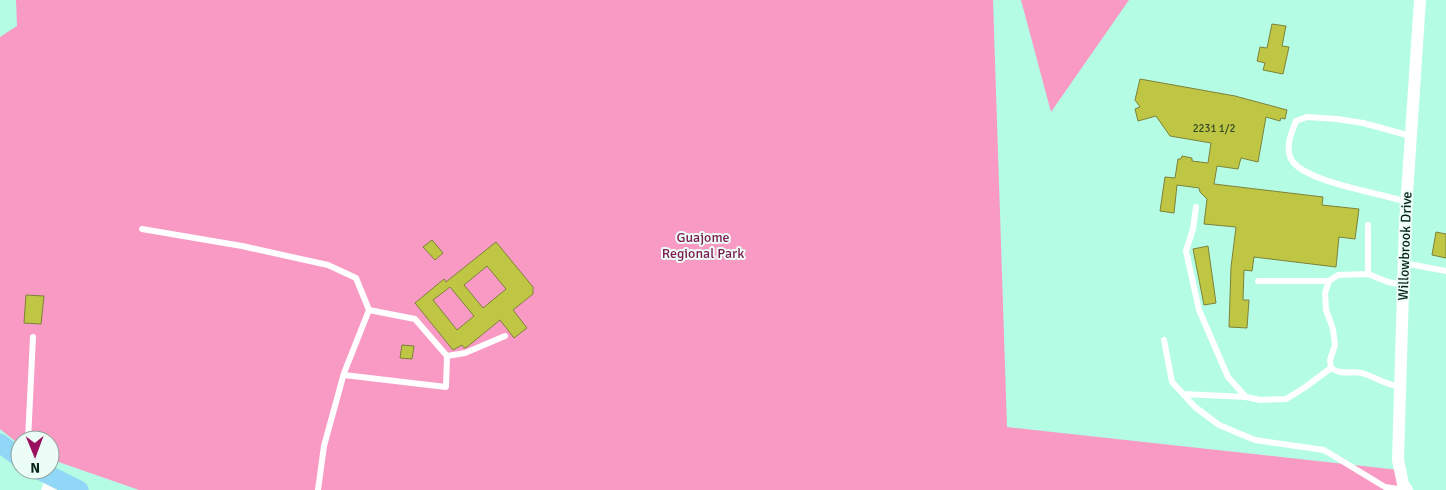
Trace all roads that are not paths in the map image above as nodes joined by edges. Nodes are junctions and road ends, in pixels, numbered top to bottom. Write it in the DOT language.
graph roads {
  1 [pos="1420,0"];
  2 [pos="1411,136"];
  3 [pos="1407,202"];
  4 [pos="1196,207"];
  5 [pos="1368,225"];
  6 [pos="142,229"];
  7 [pos="1404,263"];
  8 [pos="1446,271"];
  9 [pos="1368,274"];
  10 [pos="1258,281"];
  11 [pos="1329,281"];
  12 [pos="1404,285"];
  13 [pos="369,310"];
  14 [pos="504,336"];
  15 [pos="33,337"];
  16 [pos="1164,340"];
  17 [pos="447,356"];
  18 [pos="1331,368"];
  19 [pos="344,375"];
  20 [pos="1400,387"];
  21 [pos="1183,394"];
  22 [pos="1246,397"];
  23 [pos="28,430"];
  24 [pos="50,480"];
  25 [pos="80,490"];
  26 [pos="318,490"];
  27 [pos="1406,490"];
  1 -- 2 [label="street, Willowbrook Drive"];
  2 -- 3 [label="street, Willowbrook Drive"];
  2 -- 3 [label="lane"];
  3 -- 7 [label="street, Willowbrook Drive"];
  4 -- 22 [label="lane"];
  5 -- 9 [label="lane"];
  6 -- 13 [label="lane"];
  7 -- 8 [label="lane"];
  7 -- 12 [label="street, Willowbrook Drive"];
  9 -- 11 [label="lane"];
  9 -- 12 [label="lane"];
  10 -- 11 [label="lane"];
  11 -- 18 [label="lane"];
  12 -- 20 [label="street, Willowbrook Drive"];
  13 -- 17 [label="lane"];
  13 -- 19 [label="lane"];
  14 -- 17 [label="lane"];
  15 -- 23 [label="lane"];
  16 -- 21 [label="lane"];
  17 -- 19 [label="lane"];
  18 -- 20 [label="lane"];
  18 -- 22 [label="lane"];
  19 -- 26 [label="lane"];
  20 -- 27 [label="street, Willowbrook Drive"];
  21 -- 22 [label="lane"];
  21 -- 27 [label="lane"];
  24 -- 25 [label="main road"];
}
